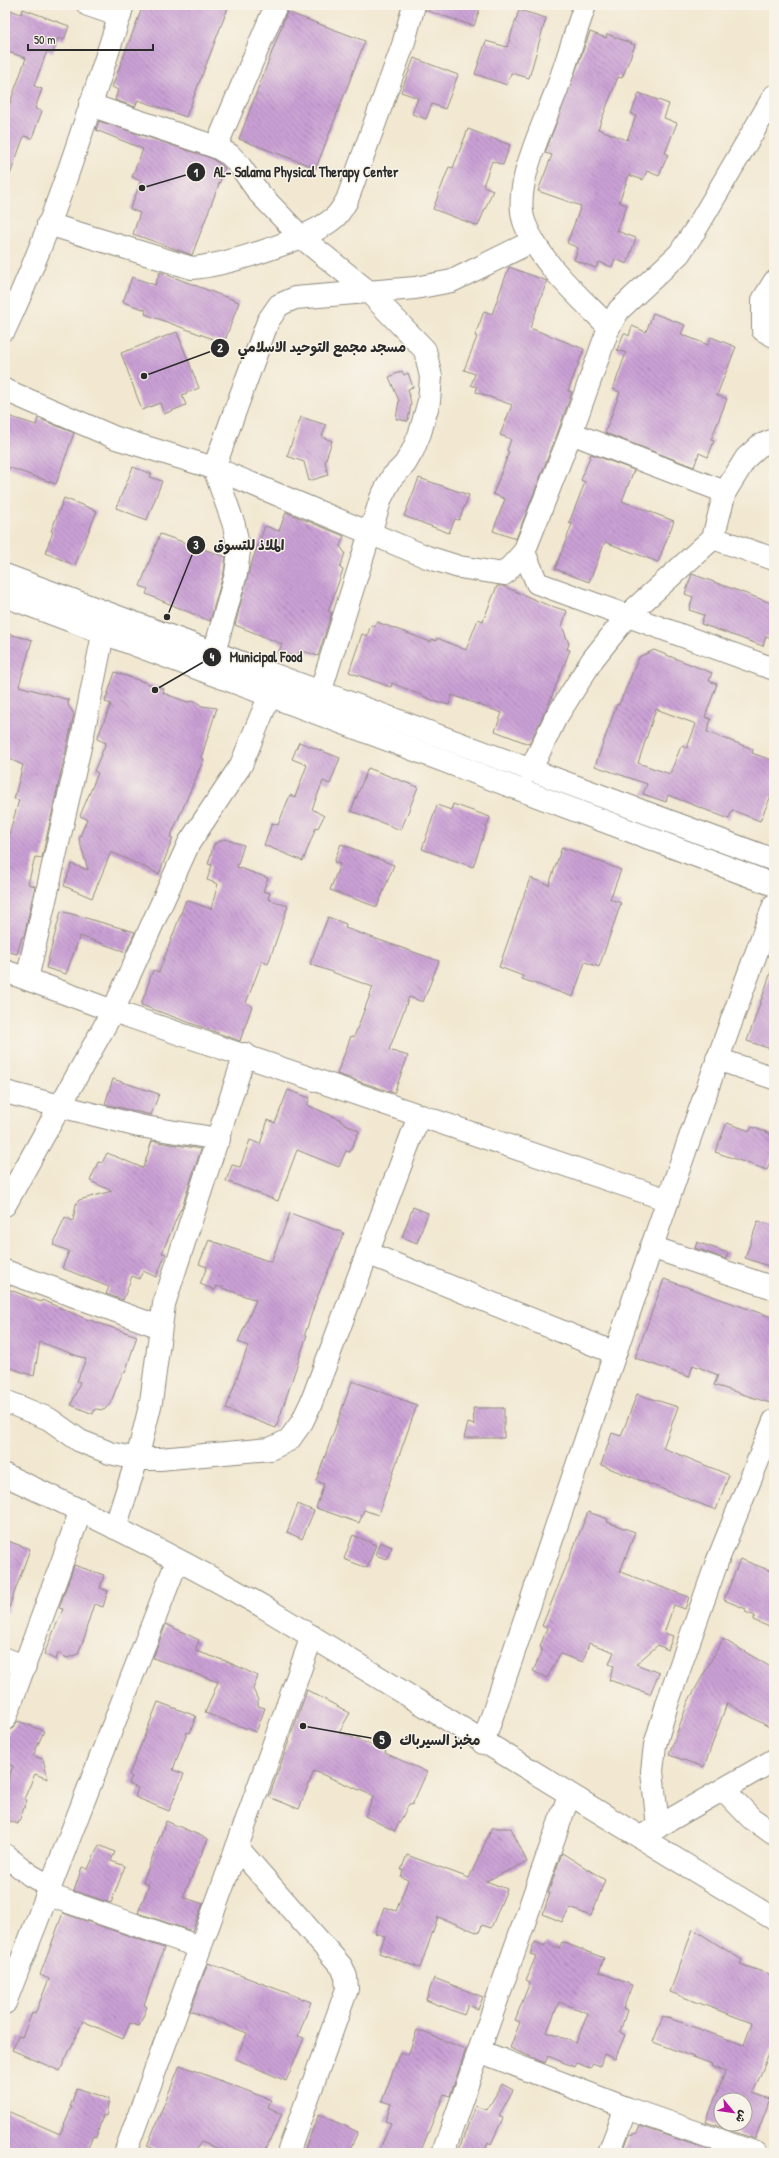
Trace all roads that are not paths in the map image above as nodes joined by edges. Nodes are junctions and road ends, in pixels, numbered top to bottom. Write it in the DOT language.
graph roads {
  1 [pos="88,5"];
  2 [pos="276,5"];
  3 [pos="414,5"];
  4 [pos="584,5"];
  5 [pos="122,11"];
  6 [pos="774,96"];
  7 [pos="90,105"];
  8 [pos="216,147"];
  9 [pos="48,224"];
  10 [pos="301,237"];
  11 [pos="533,241"];
  12 [pos="774,282"];
  13 [pos="369,292"];
  14 [pos="609,327"];
  15 [pos="5,329"];
  16 [pos="774,336"];
  17 [pos="5,390"];
  18 [pos="571,433"];
  19 [pos="774,440"];
  20 [pos="214,468"];
  21 [pos="725,492"];
  22 [pos="370,533"];
  23 [pos="713,538"];
  24 [pos="524,552"];
  25 [pos="774,559"];
  26 [pos="5,575"];
  27 [pos="5,596"];
  28 [pos="628,616"];
  29 [pos="103,634"];
  30 [pos="214,653"];
  31 [pos="774,669"];
  32 [pos="320,692"];
  33 [pos="269,697"];
  34 [pos="530,771"];
  35 [pos="774,860"];
  36 [pos="774,885"];
  37 [pos="774,905"];
  38 [pos="5,971"];
  39 [pos="28,979"];
  40 [pos="113,1010"];
  41 [pos="245,1054"];
  42 [pos="717,1058"];
  43 [pos="774,1078"];
  44 [pos="5,1092"];
  45 [pos="60,1106"];
  46 [pos="419,1116"];
  47 [pos="219,1139"];
  48 [pos="668,1200"];
  49 [pos="5,1205"];
  50 [pos="651,1247"];
  51 [pos="367,1253"];
  52 [pos="5,1271"];
  53 [pos="774,1288"];
  54 [pos="160,1327"];
  55 [pos="615,1353"];
  56 [pos="5,1401"];
  57 [pos="774,1421"];
  58 [pos="137,1459"];
  59 [pos="5,1475"];
  60 [pos="81,1510"];
  61 [pos="115,1528"];
  62 [pos="177,1561"];
  63 [pos="312,1636"];
  64 [pos="15,1663"];
  65 [pos="5,1719"];
  66 [pos="483,1743"];
  67 [pos="774,1760"];
  68 [pos="724,1790"];
  69 [pos="569,1795"];
  70 [pos="649,1832"];
  71 [pos="774,1834"];
  72 [pos="237,1847"];
  73 [pos="5,1855"];
  74 [pos="49,1890"];
  75 [pos="774,1919"];
  76 [pos="200,1947"];
  77 [pos="5,2003"];
  78 [pos="479,2051"];
  79 [pos="626,2108"];
  80 [pos="125,2153"];
  81 [pos="288,2153"];
  82 [pos="443,2153"];
  83 [pos="609,2153"];
  84 [pos="756,2153"];
  1 -- 5 [label="street"];
  2 -- 8 [label="street"];
  3 -- 10 [label="street"];
  4 -- 11 [label="street"];
  5 -- 7 [label="street"];
  6 -- 14 [label="street"];
  7 -- 8 [label="street"];
  7 -- 9 [label="street"];
  8 -- 10 [label="street"];
  9 -- 10 [label="street"];
  9 -- 15 [label="street"];
  10 -- 13 [label="street"];
  11 -- 13 [label="street"];
  11 -- 14 [label="street"];
  12 -- 16 [label="street"];
  13 -- 20 [label="street"];
  13 -- 22 [label="street"];
  14 -- 18 [label="street"];
  17 -- 20 [label="street"];
  18 -- 21 [label="street"];
  18 -- 24 [label="street"];
  19 -- 21 [label="street"];
  20 -- 22 [label="street"];
  20 -- 30 [label="street"];
  21 -- 23 [label="street"];
  22 -- 24 [label="street"];
  22 -- 32 [label="street"];
  23 -- 25 [label="street"];
  23 -- 28 [label="street"];
  24 -- 28 [label="street"];
  26 -- 30 [label="street"];
  27 -- 29 [label="street"];
  28 -- 31 [label="street"];
  28 -- 34 [label="street"];
  29 -- 33 [label="street"];
  29 -- 39 [label="street"];
  30 -- 32 [label="street"];
  32 -- 34 [label="street"];
  33 -- 36 [label="street"];
  33 -- 40 [label="street"];
  34 -- 35 [label="street"];
  37 -- 42 [label="street"];
  38 -- 39 [label="street"];
  39 -- 40 [label="street"];
  40 -- 41 [label="street"];
  40 -- 45 [label="street"];
  41 -- 46 [label="street"];
  41 -- 47 [label="street"];
  42 -- 43 [label="street"];
  42 -- 48 [label="street"];
  44 -- 45 [label="street"];
  45 -- 47 [label="street"];
  45 -- 49 [label="street"];
  46 -- 48 [label="street"];
  46 -- 51 [label="street"];
  47 -- 54 [label="street"];
  48 -- 50 [label="street"];
  50 -- 53 [label="street"];
  50 -- 55 [label="street"];
  51 -- 55 [label="street"];
  51 -- 58 [label="street"];
  52 -- 54 [label="street"];
  54 -- 58 [label="street"];
  55 -- 66 [label="street"];
  56 -- 58 [label="street"];
  57 -- 70 [label="street"];
  58 -- 61 [label="street"];
  59 -- 60 [label="street"];
  60 -- 61 [label="street"];
  60 -- 64 [label="street"];
  61 -- 62 [label="street"];
  62 -- 63 [label="street"];
  62 -- 74 [label="street"];
  63 -- 66 [label="street"];
  63 -- 72 [label="street"];
  64 -- 65 [label="street"];
  66 -- 69 [label="street"];
  67 -- 68 [label="street"];
  68 -- 70 [label="street"];
  68 -- 71 [label="street"];
  69 -- 70 [label="street"];
  69 -- 78 [label="street"];
  70 -- 75 [label="street"];
  72 -- 76 [label="street"];
  72 -- 81 [label="street"];
  73 -- 74 [label="street"];
  74 -- 76 [label="street"];
  74 -- 77 [label="street"];
  76 -- 80 [label="street"];
  78 -- 79 [label="street"];
  78 -- 82 [label="street"];
  79 -- 83 [label="street"];
  79 -- 84 [label="street"];
}
